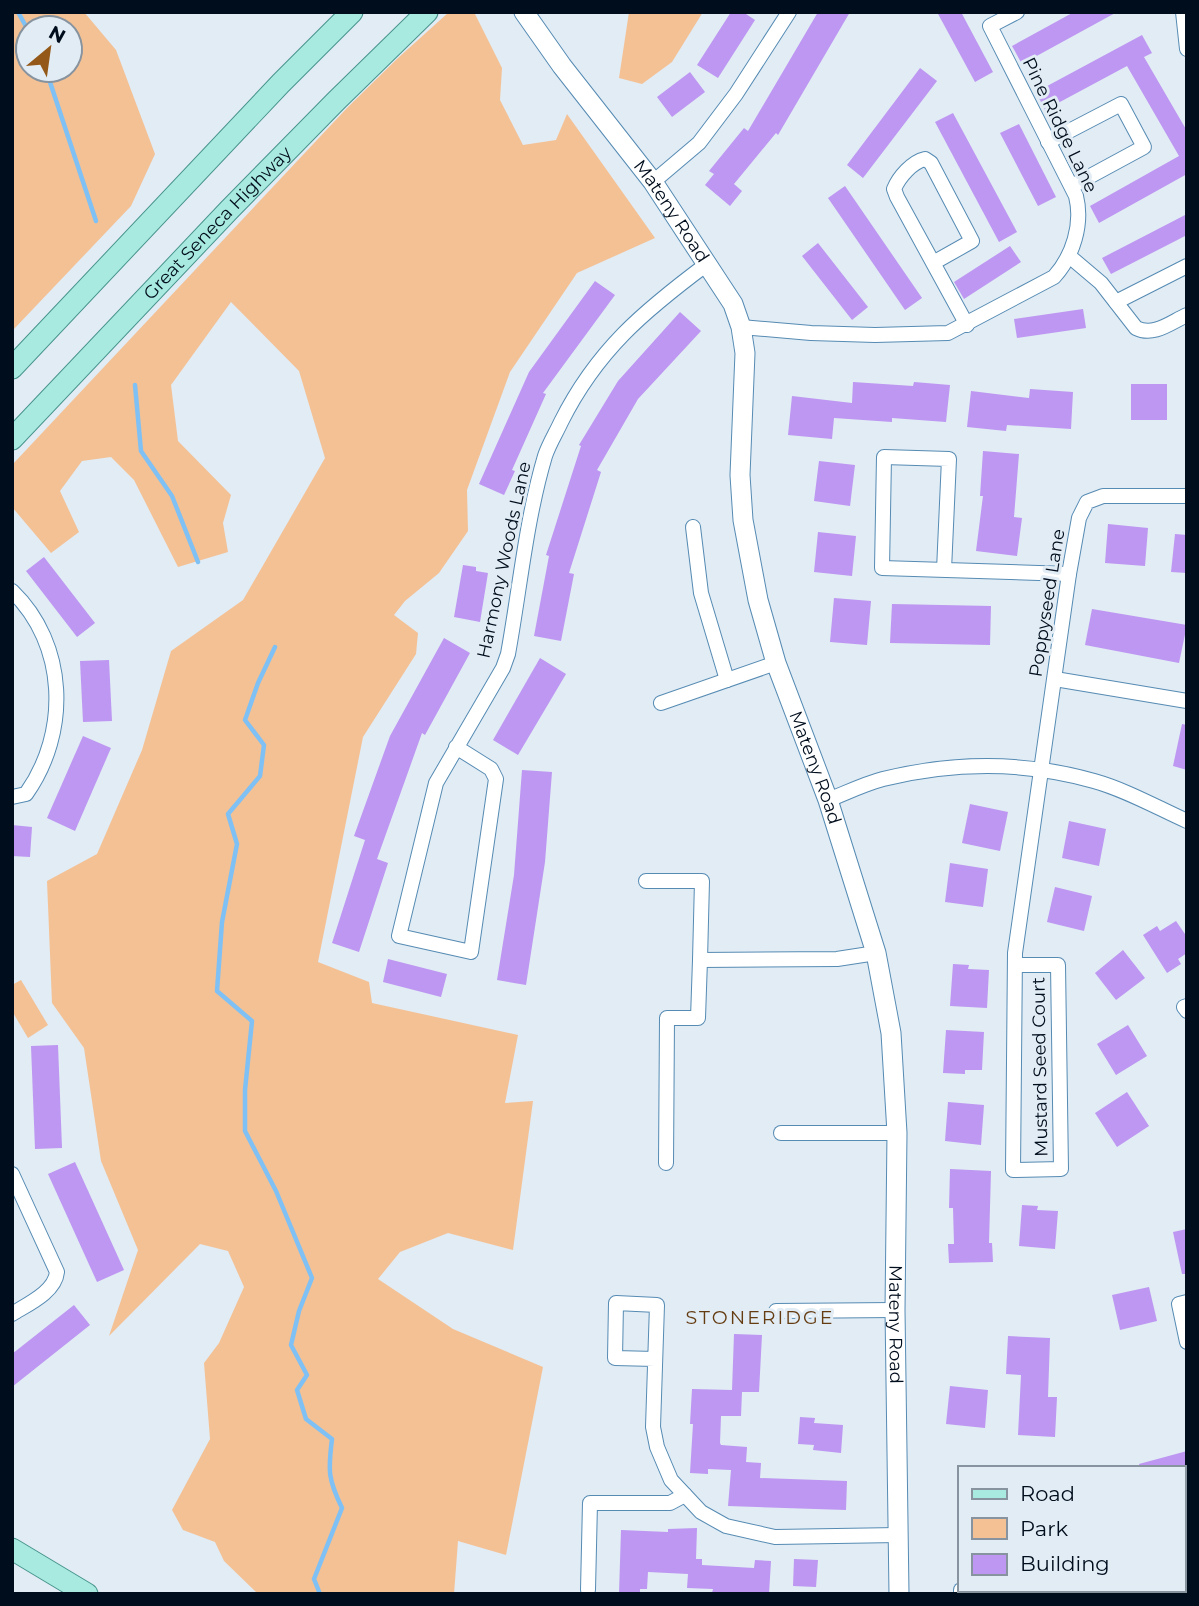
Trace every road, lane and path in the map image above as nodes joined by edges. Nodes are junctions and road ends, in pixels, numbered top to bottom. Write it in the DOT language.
graph roads {
  1 [pos="352,12"];
  2 [pos="428,12"];
  3 [pos="524,12"];
  4 [pos="789,12"];
  5 [pos="1017,12"];
  6 [pos="1183,12"];
  7 [pos="1187,49"];
  8 [pos="1048,142"];
  9 [pos="653,183"];
  10 [pos="1072,186"];
  11 [pos="1069,256"];
  12 [pos="933,263"];
  13 [pos="707,264"];
  14 [pos="1187,266"];
  15 [pos="1116,302"];
  16 [pos="1187,315"];
  17 [pos="967,325"];
  18 [pos="741,327"];
  19 [pos="12,368"];
  20 [pos="12,439"];
  21 [pos="1187,496"];
  22 [pos="693,527"];
  23 [pos="944,570"];
  24 [pos="1069,574"];
  25 [pos="12,591"];
  26 [pos="776,663"];
  27 [pos="1055,679"];
  28 [pos="727,680"];
  29 [pos="1187,701"];
  30 [pos="661,703"];
  31 [pos="456,747"];
  32 [pos="1041,768"];
  33 [pos="12,797"];
  34 [pos="828,800"];
  35 [pos="1187,821"];
  36 [pos="646,881"];
  37 [pos="876,953"];
  38 [pos="700,960"];
  39 [pos="1015,965"];
  40 [pos="1187,1006"];
  41 [pos="1187,1011"];
  42 [pos="781,1133"];
  43 [pos="897,1133"];
  44 [pos="666,1163"];
  45 [pos="12,1174"];
  46 [pos="1187,1302"];
  47 [pos="895,1310"];
  48 [pos="776,1311"];
  49 [pos="12,1314"];
  50 [pos="1187,1342"];
  51 [pos="655,1359"];
  52 [pos="685,1495"];
  53 [pos="898,1535"];
  54 [pos="12,1549"];
  55 [pos="588,1590"];
  56 [pos="87,1594"];
  57 [pos="899,1594"];
  1 -- 19 [label="main road"];
  2 -- 20 [label="main road, Great Seneca Highway"];
  3 -- 9 [label="street, Mateny Road"];
  4 -- 9 [label="street"];
  5 -- 8 [label="street, Pine Ridge Lane"];
  6 -- 7 [label="street"];
  8 -- 10 [label="street, Pine Ridge Lane"];
  8 -- 10 [label="street"];
  9 -- 13 [label="street, Mateny Road"];
  10 -- 11 [label="street, Pine Ridge Lane"];
  11 -- 15 [label="street"];
  11 -- 17 [label="street, Pine Ridge Lane"];
  12 -- 12 [label="street"];
  12 -- 17 [label="street"];
  13 -- 18 [label="street, Mateny Road"];
  13 -- 31 [label="street, Harmony Woods Lane"];
  14 -- 15 [label="street"];
  15 -- 16 [label="street"];
  17 -- 18 [label="street, Pine Ridge Lane"];
  18 -- 26 [label="street, Mateny Road"];
  21 -- 24 [label="street, Poppyseed Lane"];
  22 -- 28 [label="street"];
  23 -- 23 [label="street"];
  23 -- 24 [label="street"];
  24 -- 27 [label="street, Poppyseed Lane"];
  25 -- 33 [label="street"];
  26 -- 28 [label="street"];
  26 -- 34 [label="street, Mateny Road"];
  27 -- 29 [label="street"];
  27 -- 32 [label="street, Poppyseed Lane"];
  28 -- 30 [label="street"];
  31 -- 31 [label="street, Harmony Woods Lane"];
  32 -- 34 [label="street"];
  32 -- 35 [label="street"];
  32 -- 39 [label="street, Mustard Seed Court"];
  34 -- 37 [label="street, Mateny Road"];
  36 -- 38 [label="street"];
  37 -- 38 [label="street"];
  37 -- 43 [label="street, Mateny Road"];
  38 -- 44 [label="street"];
  39 -- 39 [label="street, Mustard Seed Court"];
  40 -- 41 [label="street"];
  42 -- 43 [label="street"];
  43 -- 47 [label="street, Mateny Road"];
  45 -- 49 [label="street"];
  46 -- 50 [label="street"];
  47 -- 48 [label="street"];
  47 -- 53 [label="street, Mateny Road"];
  51 -- 51 [label="street"];
  51 -- 52 [label="street"];
  52 -- 53 [label="street"];
  52 -- 55 [label="street"];
  53 -- 57 [label="street, Mateny Road"];
  54 -- 56 [label="main road"];
}
